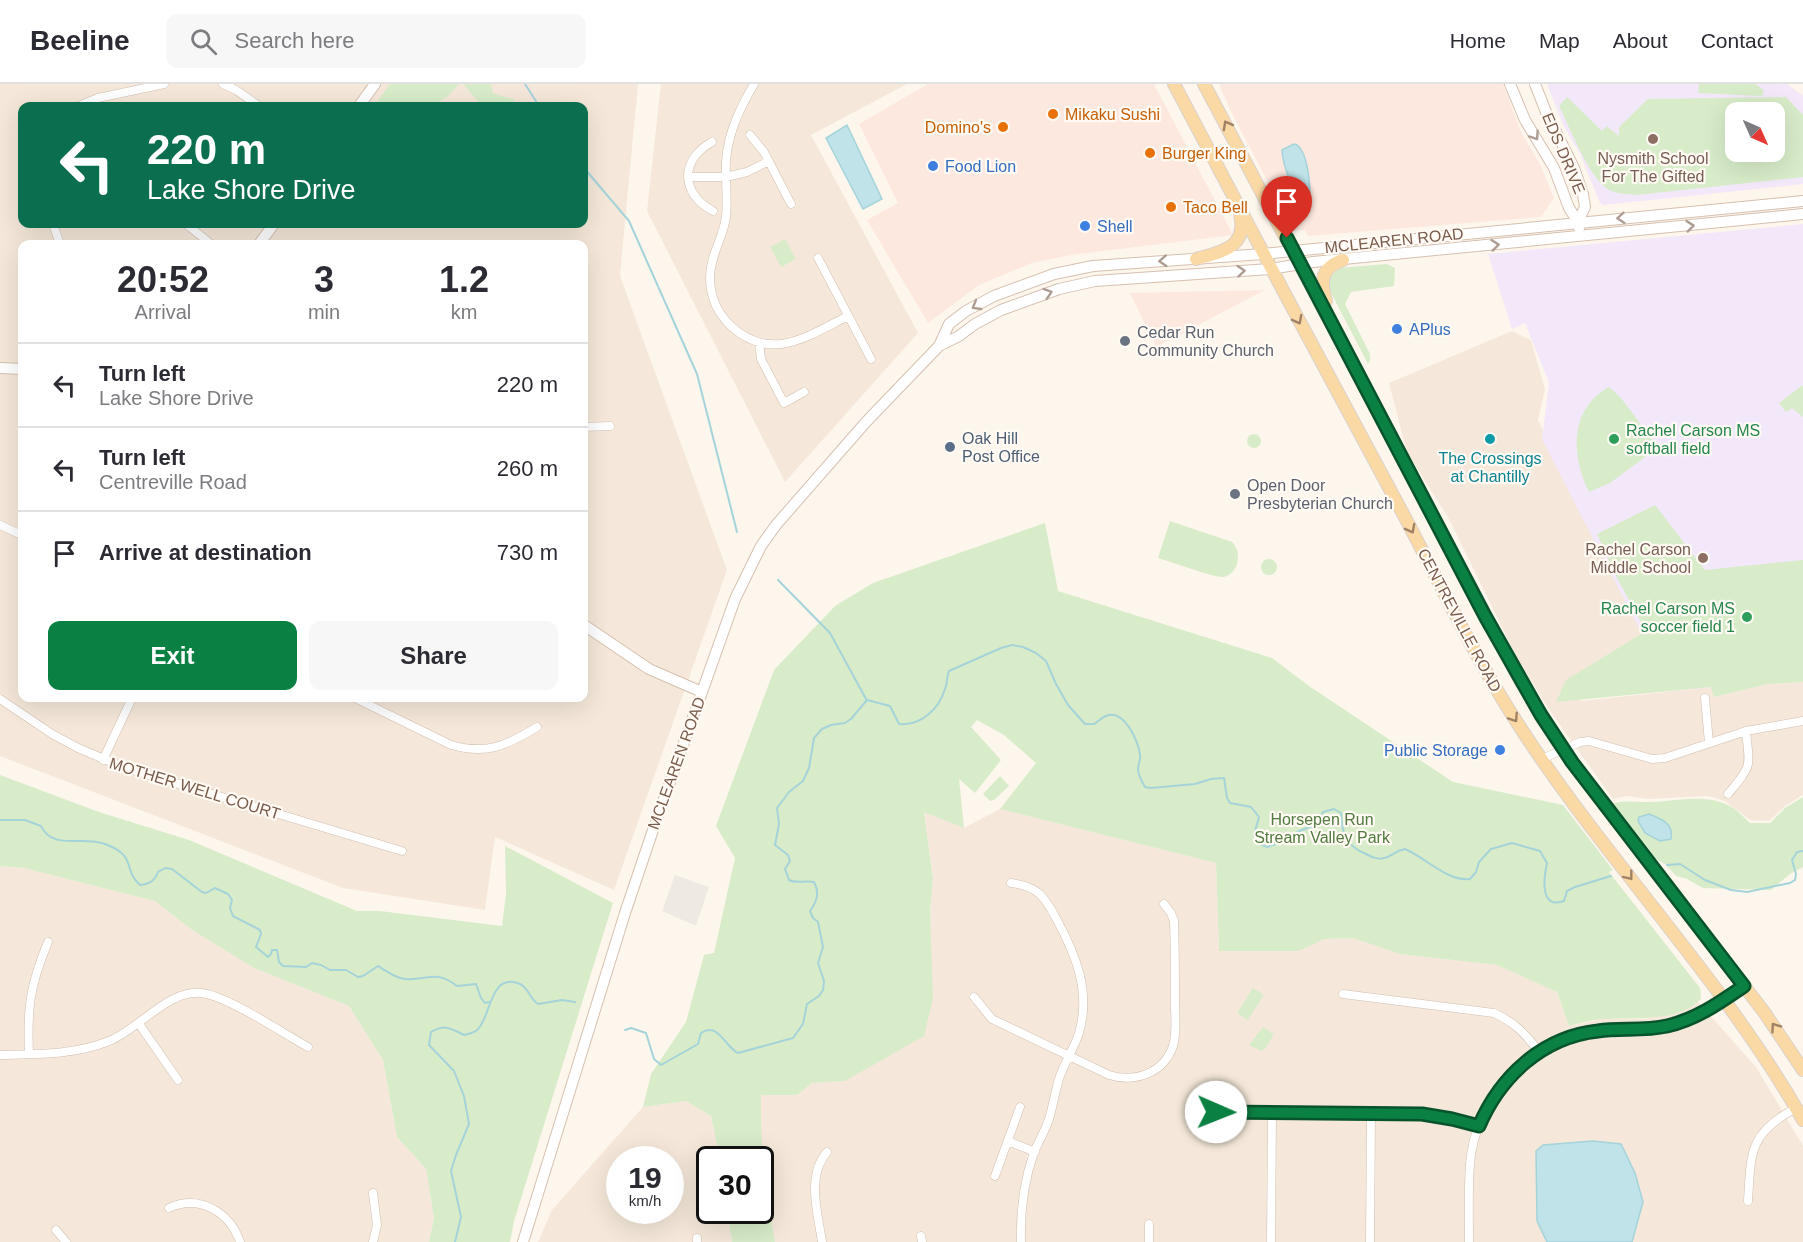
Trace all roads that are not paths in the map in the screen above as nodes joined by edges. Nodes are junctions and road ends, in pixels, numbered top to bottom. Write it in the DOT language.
graph roads {
  1 [pos="164,84"];
  2 [pos="223,84"];
  3 [pos="375,84"];
  4 [pos="754,84"];
  5 [pos="1174,84"];
  6 [pos="1204,84"];
  7 [pos="1510,84"];
  8 [pos="1535,84"];
  9 [pos="88,102"];
  10 [pos="253,102"];
  11 [pos="362,102"];
  12 [pos="750,135"];
  13 [pos="712,142"];
  14 [pos="769,161"];
  15 [pos="688,177"];
  16 [pos="726,177"];
  17 [pos="1803,201"];
  18 [pos="791,204"];
  19 [pos="1237,204"];
  20 [pos="713,211"];
  21 [pos="1803,214"];
  22 [pos="1578,222"];
  23 [pos="191,228"];
  24 [pos="1580,237"];
  25 [pos="206,240"];
  26 [pos="1294,251"];
  27 [pos="1263,254"];
  28 [pos="818,258"];
  29 [pos="1196,259"];
  30 [pos="1343,260"];
  31 [pos="1300,264"];
  32 [pos="1270,269"];
  33 [pos="848,316"];
  34 [pos="1330,320"];
  35 [pos="759,343"];
  36 [pos="939,345"];
  37 [pos="871,359"];
  38 [pos="0,368"];
  39 [pos="18,369"];
  40 [pos="804,392"];
  41 [pos="610,426"];
  42 [pos="588,428"];
  43 [pos="0,525"];
  44 [pos="18,533"];
  45 [pos="588,628"];
  46 [pos="702,692"];
  47 [pos="1705,698"];
  48 [pos="0,699"];
  49 [pos="130,702"];
  50 [pos="363,702"];
  51 [pos="1803,721"];
  52 [pos="537,727"];
  53 [pos="1746,731"];
  54 [pos="1709,743"];
  55 [pos="1564,749"];
  56 [pos="1542,759"];
  57 [pos="103,760"];
  58 [pos="1728,794"];
  59 [pos="402,851"];
  60 [pos="1011,883"];
  61 [pos="1164,904"];
  62 [pos="48,942"];
  63 [pos="1744,986"];
  64 [pos="1342,994"];
  65 [pos="974,997"];
  66 [pos="1724,1000"];
  67 [pos="139,1024"];
  68 [pos="308,1047"];
  69 [pos="1539,1052"];
  70 [pos="29,1054"];
  71 [pos="0,1055"];
  72 [pos="1069,1056"];
  73 [pos="1803,1070"];
  74 [pos="178,1080"];
  75 [pos="1020,1107"];
  76 [pos="1796,1108"];
  77 [pos="1272,1113"];
  78 [pos="1371,1114"];
  79 [pos="1201,1117"];
  80 [pos="1803,1120"];
  81 [pos="1479,1126"];
  82 [pos="1008,1141"];
  83 [pos="827,1152"];
  84 [pos="1035,1152"];
  85 [pos="995,1176"];
  86 [pos="373,1193"];
  87 [pos="1748,1201"];
  88 [pos="169,1208"];
  89 [pos="1149,1224"];
  90 [pos="56,1230"];
  91 [pos="66,1242"];
  92 [pos="240,1242"];
  93 [pos="374,1242"];
  94 [pos="524,1242"];
  95 [pos="822,1242"];
  96 [pos="1021,1242"];
  97 [pos="1149,1242"];
  98 [pos="1271,1242"];
  99 [pos="1370,1242"];
  100 [pos="1469,1242"];
  1 -- 9 [label="street"];
  2 -- 10 [label="street"];
  3 -- 11 [label="main road"];
  4 -- 16 [label="street"];
  5 -- 19 [label="main road, CENTREVILLE ROAD"];
  26 -- 6 [label="main road, CENTREVILLE ROAD, one-way"];
  7 -- 22 [label="main road, EDS DRIVE, one-way"];
  8 -- 22 [label="main road, EDS DRIVE"];
  12 -- 14 [label="street"];
  13 -- 15 [label="street"];
  14 -- 16 [label="street"];
  14 -- 18 [label="street"];
  15 -- 16 [label="street"];
  15 -- 20 [label="street"];
  16 -- 35 [label="street"];
  17 -- 22 [label="main road, MCLEAREN ROAD, one-way"];
  19 -- 27 [label="main road, CENTREVILLE ROAD"];
  19 -- 29 [label="main road"];
  24 -- 21 [label="main road, MCLEAREN ROAD, one-way"];
  22 -- 24 [label="main road, EDS DRIVE"];
  22 -- 26 [label="main road, MCLEAREN ROAD"];
  23 -- 25 [label="street"];
  30 -- 24 [label="main road, MCLEAREN ROAD, one-way"];
  26 -- 27 [label="main road, MCLEAREN ROAD"];
  26 -- 31 [label="main road, CENTREVILLE ROAD"];
  27 -- 29 [label="main road, MCLEAREN ROAD"];
  27 -- 32 [label="main road, CENTREVILLE ROAD"];
  28 -- 33 [label="street"];
  29 -- 36 [label="main road, MCLEAREN ROAD, one-way"];
  30 -- 31 [label="main road, MCLEAREN ROAD"];
  30 -- 34 [label="main road"];
  31 -- 32 [label="main road, MCLEAREN ROAD"];
  31 -- 34 [label="main road, CENTREVILLE ROAD"];
  36 -- 32 [label="main road, MCLEAREN ROAD, one-way"];
  32 -- 56 [label="main road, CENTREVILLE ROAD, one-way"];
  33 -- 35 [label="street"];
  33 -- 37 [label="street"];
  34 -- 55 [label="main road, CENTREVILLE ROAD"];
  35 -- 40 [label="street"];
  36 -- 46 [label="main road, MCLEAREN ROAD"];
  38 -- 39 [label="main road"];
  41 -- 42 [label="street"];
  43 -- 44 [label="street"];
  45 -- 46 [label="main road"];
  46 -- 94 [label="main road, MCLEAREN ROAD"];
  47 -- 54 [label="street"];
  48 -- 57 [label="street, MOTHER WELL COURT"];
  49 -- 57 [label="street"];
  50 -- 52 [label="street"];
  51 -- 53 [label="street"];
  53 -- 54 [label="street"];
  53 -- 58 [label="street"];
  54 -- 55 [label="street"];
  55 -- 56 [label="street"];
  55 -- 63 [label="main road, CENTREVILLE ROAD"];
  56 -- 66 [label="main road, CENTREVILLE ROAD, one-way"];
  57 -- 59 [label="street, MOTHER WELL COURT"];
  60 -- 72 [label="street"];
  61 -- 72 [label="street"];
  62 -- 70 [label="street"];
  63 -- 66 [label="street"];
  73 -- 63 [label="main road, CENTREVILLE ROAD, one-way"];
  64 -- 69 [label="street"];
  65 -- 72 [label="street"];
  66 -- 69 [label="street"];
  66 -- 76 [label="main road, CENTREVILLE ROAD"];
  67 -- 68 [label="street"];
  67 -- 70 [label="street"];
  67 -- 74 [label="street"];
  69 -- 81 [label="street"];
  70 -- 71 [label="street"];
  72 -- 84 [label="street"];
  75 -- 82 [label="street"];
  76 -- 80 [label="main road, CENTREVILLE ROAD"];
  76 -- 87 [label="street"];
  77 -- 78 [label="street"];
  77 -- 79 [label="street"];
  77 -- 98 [label="street"];
  78 -- 81 [label="street"];
  78 -- 99 [label="street"];
  81 -- 100 [label="street"];
  82 -- 84 [label="street"];
  82 -- 85 [label="street"];
  83 -- 95 [label="street"];
  84 -- 96 [label="street"];
  86 -- 93 [label="street"];
  88 -- 92 [label="street"];
  89 -- 97 [label="street"];
  90 -- 91 [label="street"];
}
